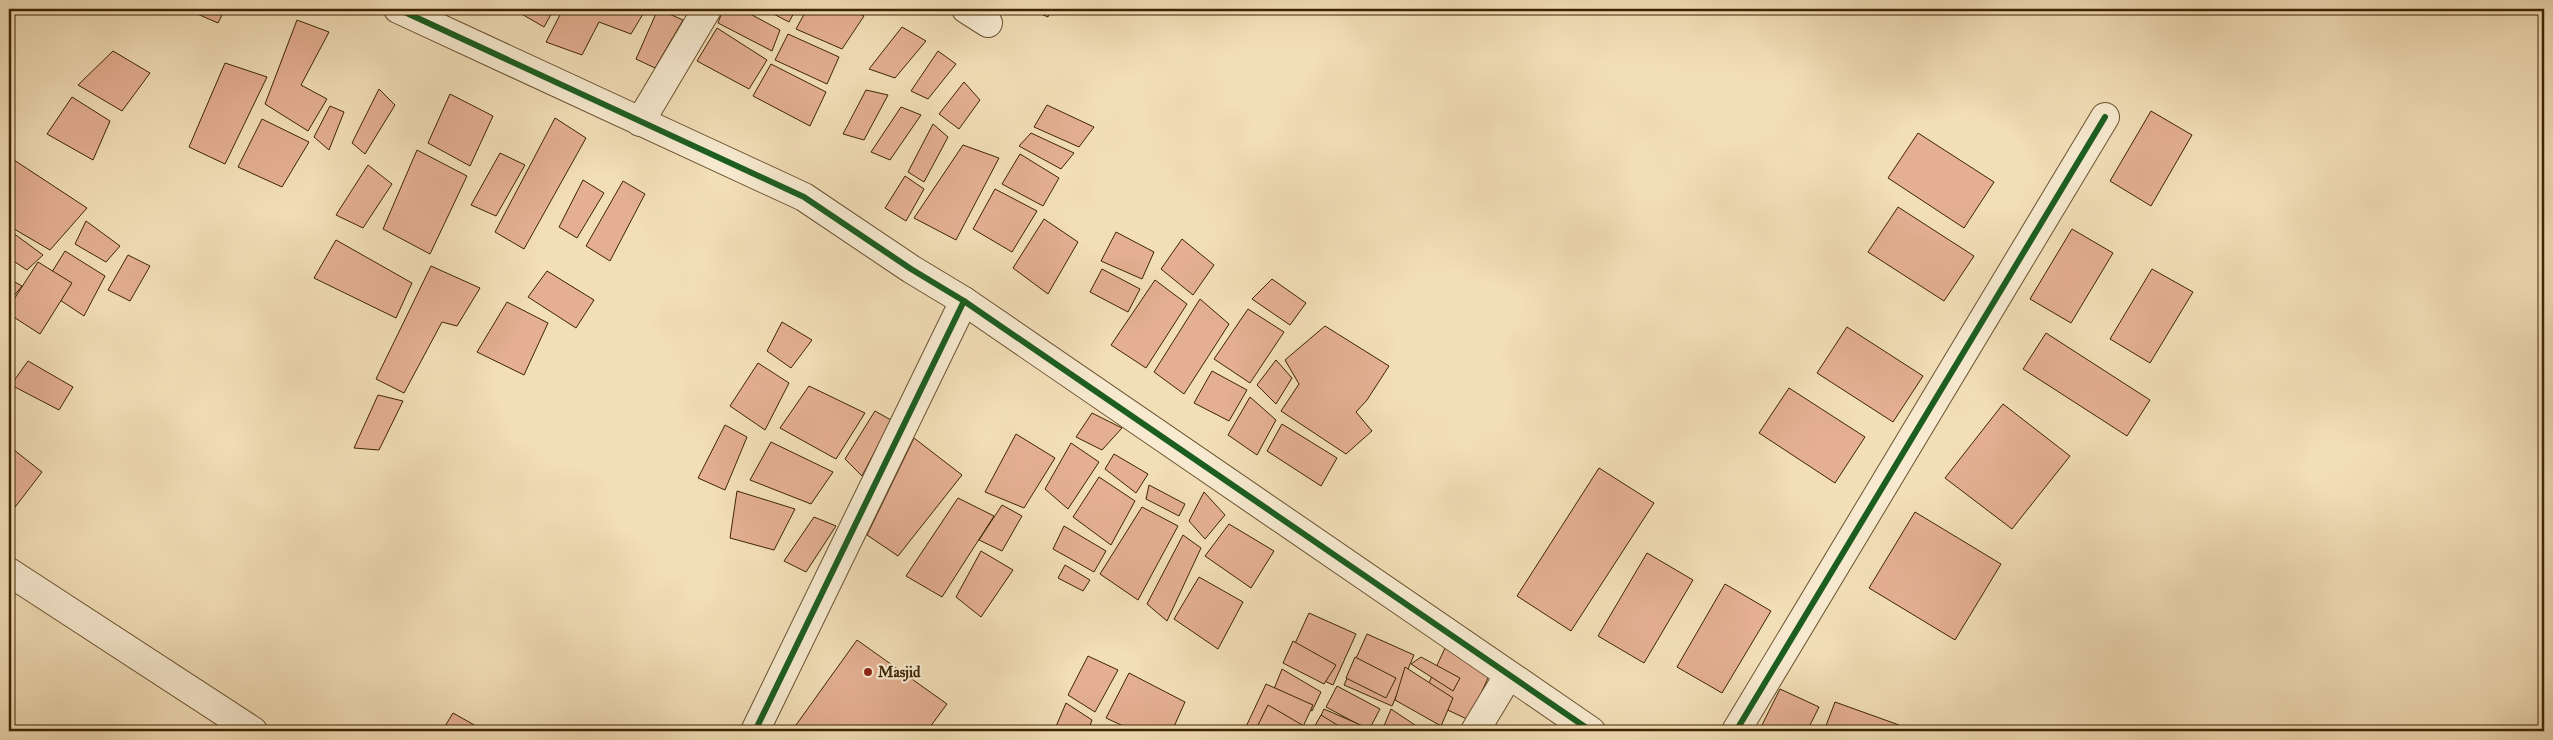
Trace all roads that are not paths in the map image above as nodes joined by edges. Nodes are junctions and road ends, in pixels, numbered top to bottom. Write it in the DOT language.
graph roads {
  1 [pos="398,9"];
  2 [pos="707,9"];
  3 [pos="966,9"];
  4 [pos="988,24"];
  5 [pos="2105,117"];
  6 [pos="640,122"];
  7 [pos="964,301"];
  8 [pos="9,572"];
  9 [pos="1508,676"];
  10 [pos="253,731"];
  11 [pos="755,731"];
  12 [pos="1475,731"];
  13 [pos="1590,731"];
  14 [pos="1736,731"];
  1 -- 6 [label="street"];
  2 -- 6 [label="street"];
  3 -- 4 [label="street"];
  5 -- 14 [label="street"];
  6 -- 7 [label="street"];
  7 -- 9 [label="street"];
  7 -- 11 [label="street"];
  8 -- 10 [label="street"];
  9 -- 12 [label="street"];
  9 -- 13 [label="street"];
}
